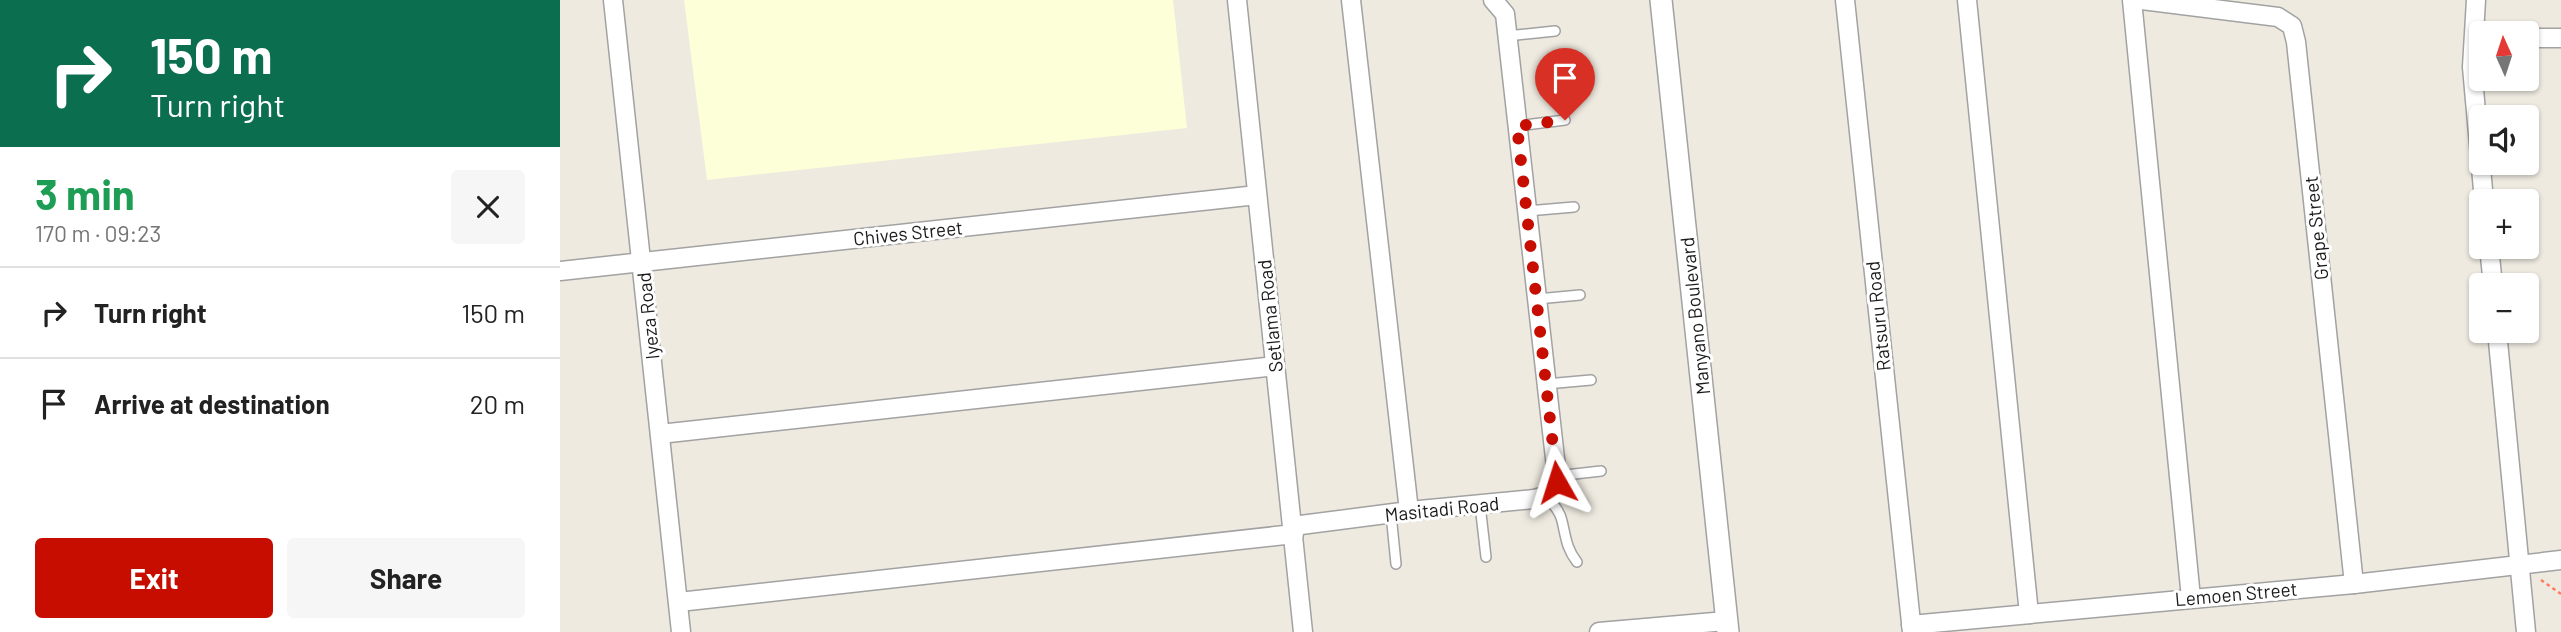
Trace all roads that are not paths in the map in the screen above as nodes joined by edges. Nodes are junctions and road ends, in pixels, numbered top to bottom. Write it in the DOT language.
graph roads {
  1 [pos="613,0"];
  2 [pos="1237,0"];
  3 [pos="1351,0"];
  4 [pos="1493,0"];
  5 [pos="1661,0"];
  6 [pos="1845,0"];
  7 [pos="1967,0"];
  8 [pos="2132,0"];
  9 [pos="2142,0"];
  10 [pos="2476,0"];
  11 [pos="2477,21"];
  12 [pos="1555,31"];
  13 [pos="1507,36"];
  14 [pos="2539,38"];
  15 [pos="2561,38"];
  16 [pos="2474,91"];
  17 [pos="1565,120"];
  18 [pos="1517,126"];
  19 [pos="2483,189"];
  20 [pos="1257,195"];
  21 [pos="1574,207"];
  22 [pos="1527,211"];
  23 [pos="642,262"];
  24 [pos="560,271"];
  25 [pos="1580,295"];
  26 [pos="1537,299"];
  27 [pos="2498,343"];
  28 [pos="1275,366"];
  29 [pos="1591,380"];
  30 [pos="1546,384"];
  31 [pos="660,434"];
  32 [pos="1601,471"];
  33 [pos="1557,476"];
  34 [pos="1547,497"];
  35 [pos="1480,505"];
  36 [pos="1400,512"];
  37 [pos="1293,530"];
  38 [pos="1486,557"];
  39 [pos="2561,560"];
  40 [pos="1577,562"];
  41 [pos="1396,564"];
  42 [pos="2520,564"];
  43 [pos="2354,584"];
  44 [pos="2191,598"];
  45 [pos="679,602"];
  46 [pos="2029,614"];
  47 [pos="1727,626"];
  48 [pos="1912,628"];
  49 [pos="681,632"];
  50 [pos="1303,632"];
  51 [pos="1599,632"];
  52 [pos="2526,632"];
  1 -- 23 [label="street, Iyeza Road"];
  2 -- 20 [label="street, Setlama Road"];
  3 -- 36 [label="street"];
  4 -- 13 [label="street"];
  5 -- 47 [label="street, Manyano Boulevard"];
  6 -- 48 [label="street, Ratsuru Road"];
  7 -- 46 [label="street"];
  8 -- 44 [label="street"];
  9 -- 43 [label="street, Grape Street"];
  10 -- 11 [label="street"];
  12 -- 13 [label="lane"];
  13 -- 18 [label="street"];
  14 -- 15 [label="street"];
  16 -- 19 [label="street"];
  17 -- 18 [label="lane"];
  18 -- 22 [label="street"];
  20 -- 23 [label="street, Chives Street"];
  20 -- 28 [label="street, Setlama Road"];
  21 -- 22 [label="lane"];
  22 -- 26 [label="street"];
  23 -- 24 [label="street, Chives Street"];
  23 -- 31 [label="street, Iyeza Road"];
  25 -- 26 [label="lane"];
  26 -- 30 [label="street"];
  27 -- 42 [label="street"];
  28 -- 31 [label="street"];
  28 -- 37 [label="street, Setlama Road"];
  29 -- 30 [label="lane"];
  30 -- 33 [label="street"];
  31 -- 45 [label="street, Iyeza Road"];
  32 -- 33 [label="lane"];
  33 -- 34 [label="street"];
  34 -- 35 [label="street, Masitadi Road"];
  34 -- 40 [label="lane"];
  35 -- 36 [label="street, Masitadi Road"];
  35 -- 38 [label="lane"];
  36 -- 37 [label="street, Masitadi Road"];
  36 -- 41 [label="lane"];
  37 -- 45 [label="street, Masitadi Road"];
  37 -- 50 [label="street, Setlama Road"];
  39 -- 42 [label="street, Lemoen Street"];
  42 -- 43 [label="street, Lemoen Street"];
  42 -- 52 [label="street"];
  43 -- 44 [label="street, Lemoen Street"];
  44 -- 46 [label="street, Lemoen Street"];
  45 -- 49 [label="street, Iyeza Road"];
  46 -- 48 [label="street, Lemoen Street"];
  47 -- 51 [label="street"];
}
